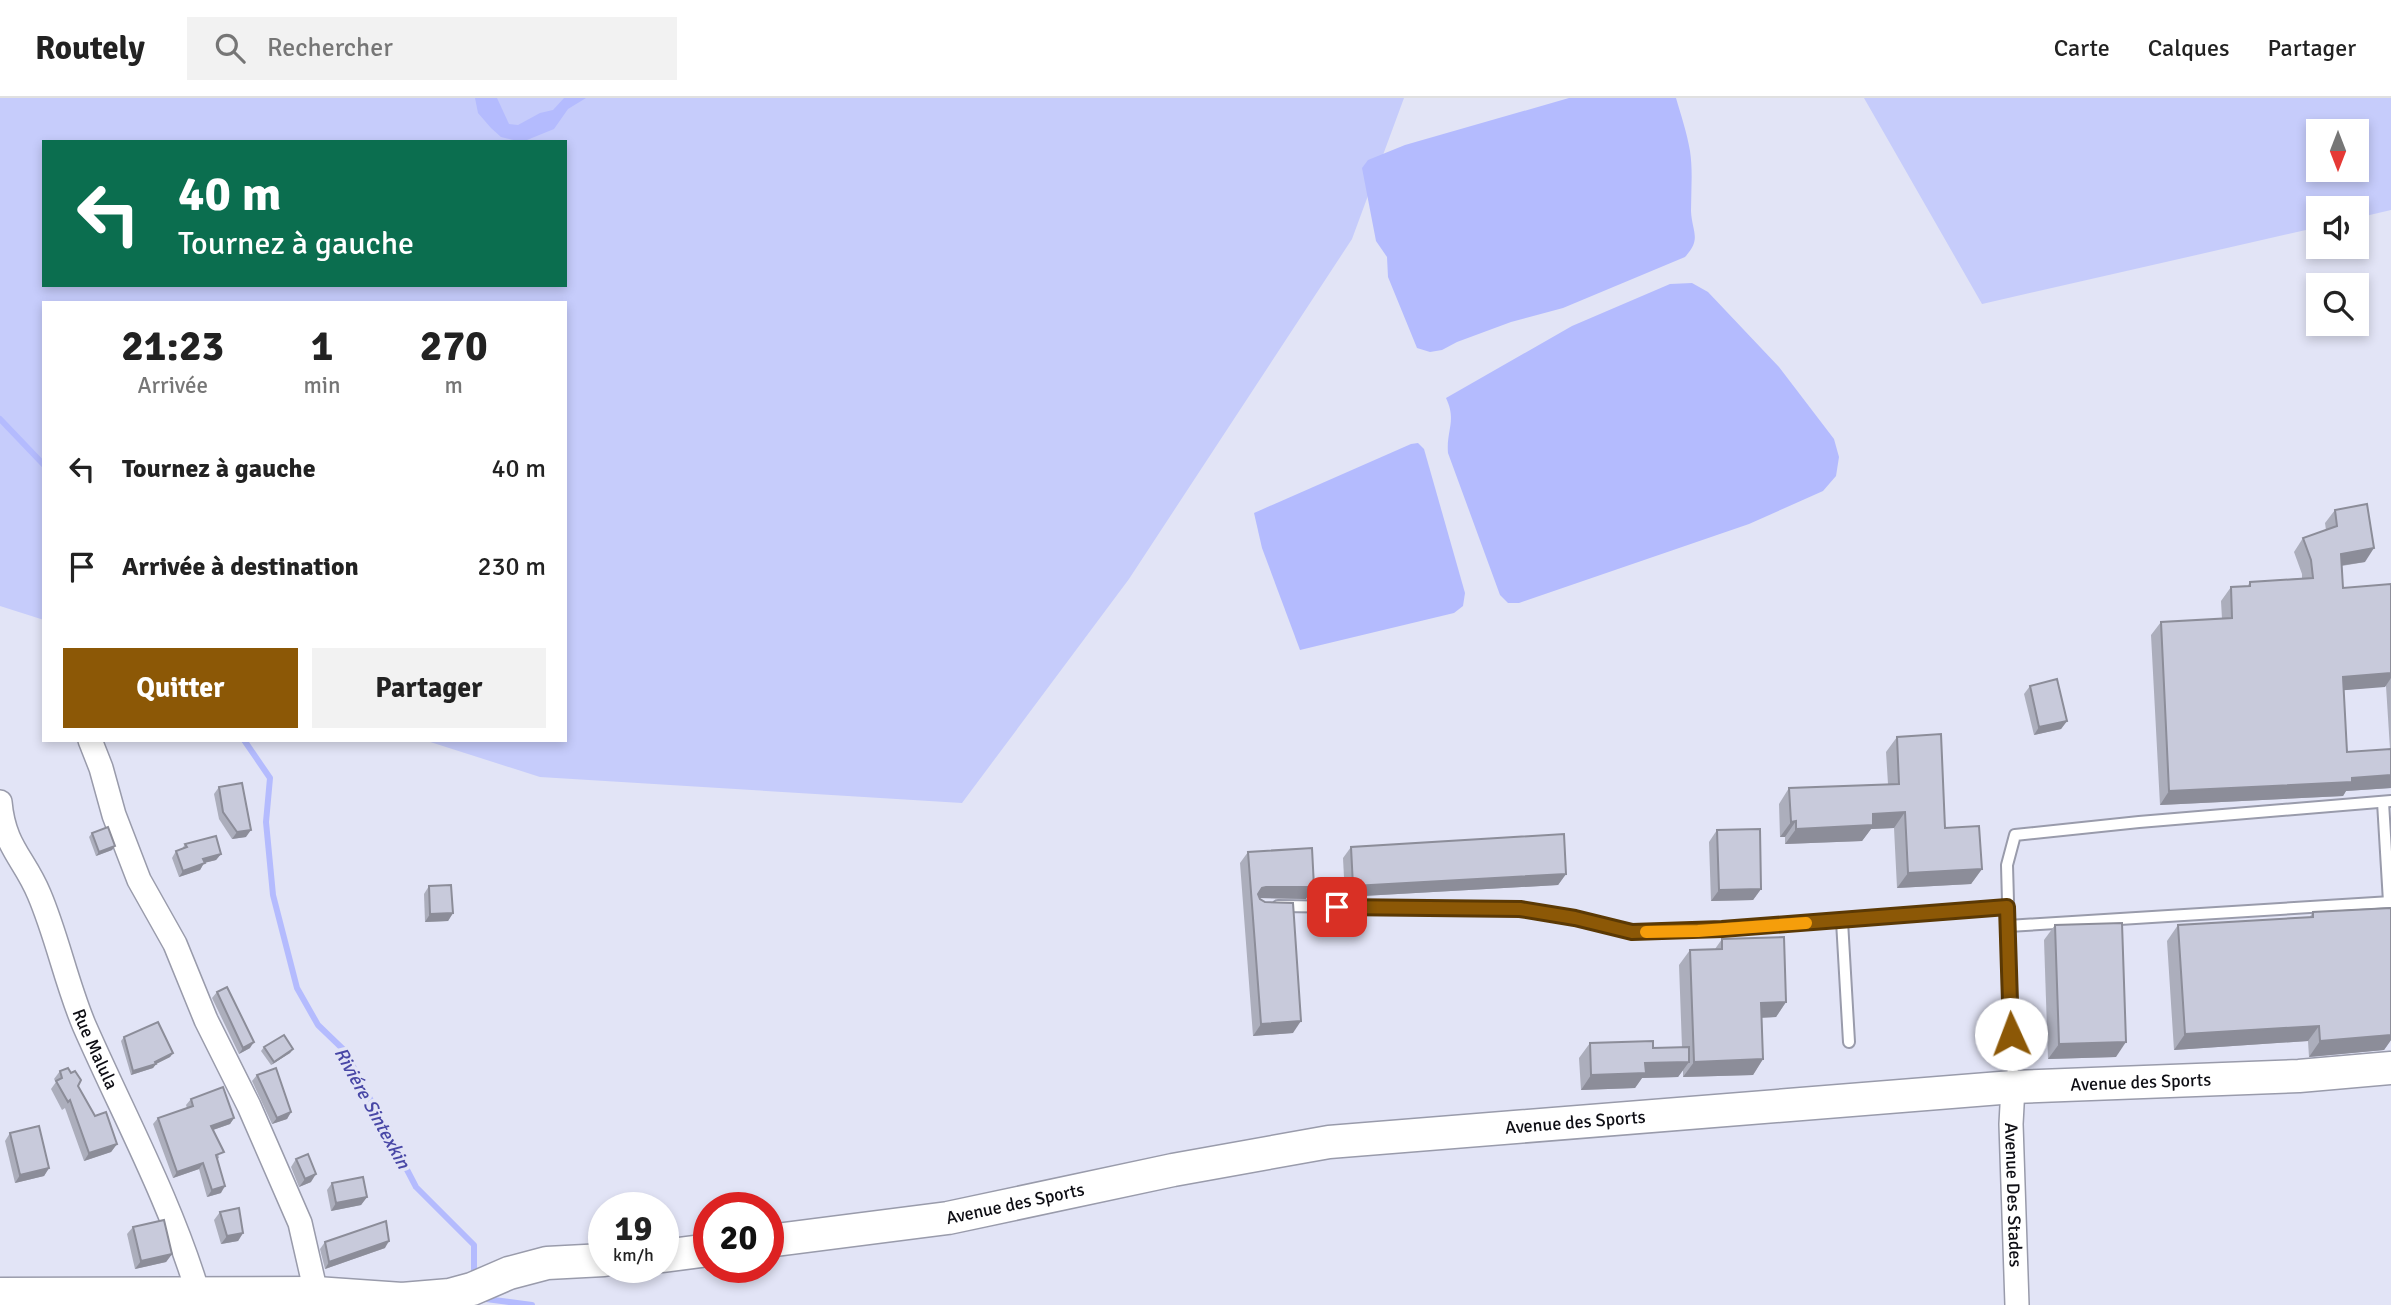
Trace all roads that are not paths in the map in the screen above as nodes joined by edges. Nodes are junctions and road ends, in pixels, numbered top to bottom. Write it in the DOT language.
graph roads {
  1 [pos="91,742"];
  2 [pos="0,802"];
  3 [pos="2387,802"];
  4 [pos="2390,902"];
  5 [pos="1272,906"];
  6 [pos="2007,907"];
  7 [pos="1842,921"];
  8 [pos="2008,926"];
  9 [pos="1849,1042"];
  10 [pos="2391,1069"];
  11 [pos="2013,1087"];
  12 [pos="784,1239"];
  13 [pos="588,1262"];
  14 [pos="198,1293"];
  15 [pos="316,1293"];
  16 [pos="0,1294"];
  17 [pos="51,1299"];
  18 [pos="402,1302"];
  19 [pos="2017,1305"];
  1 -- 15 [label="street"];
  2 -- 14 [label="street, Rue Malula"];
  3 -- 4 [label="lane"];
  3 -- 6 [label="lane"];
  4 -- 8 [label="lane"];
  5 -- 7 [label="lane"];
  6 -- 7 [label="lane"];
  6 -- 8 [label="lane"];
  7 -- 9 [label="lane"];
  8 -- 11 [label="lane"];
  10 -- 11 [label="street, Avenue des Sports"];
  11 -- 12 [label="street, Avenue des Sports"];
  11 -- 19 [label="street, Avenue Des Stades"];
  13 -- 18 [label="street"];
  14 -- 15 [label="street"];
  14 -- 17 [label="street"];
  15 -- 18 [label="street"];
  16 -- 17 [label="street"];
}
